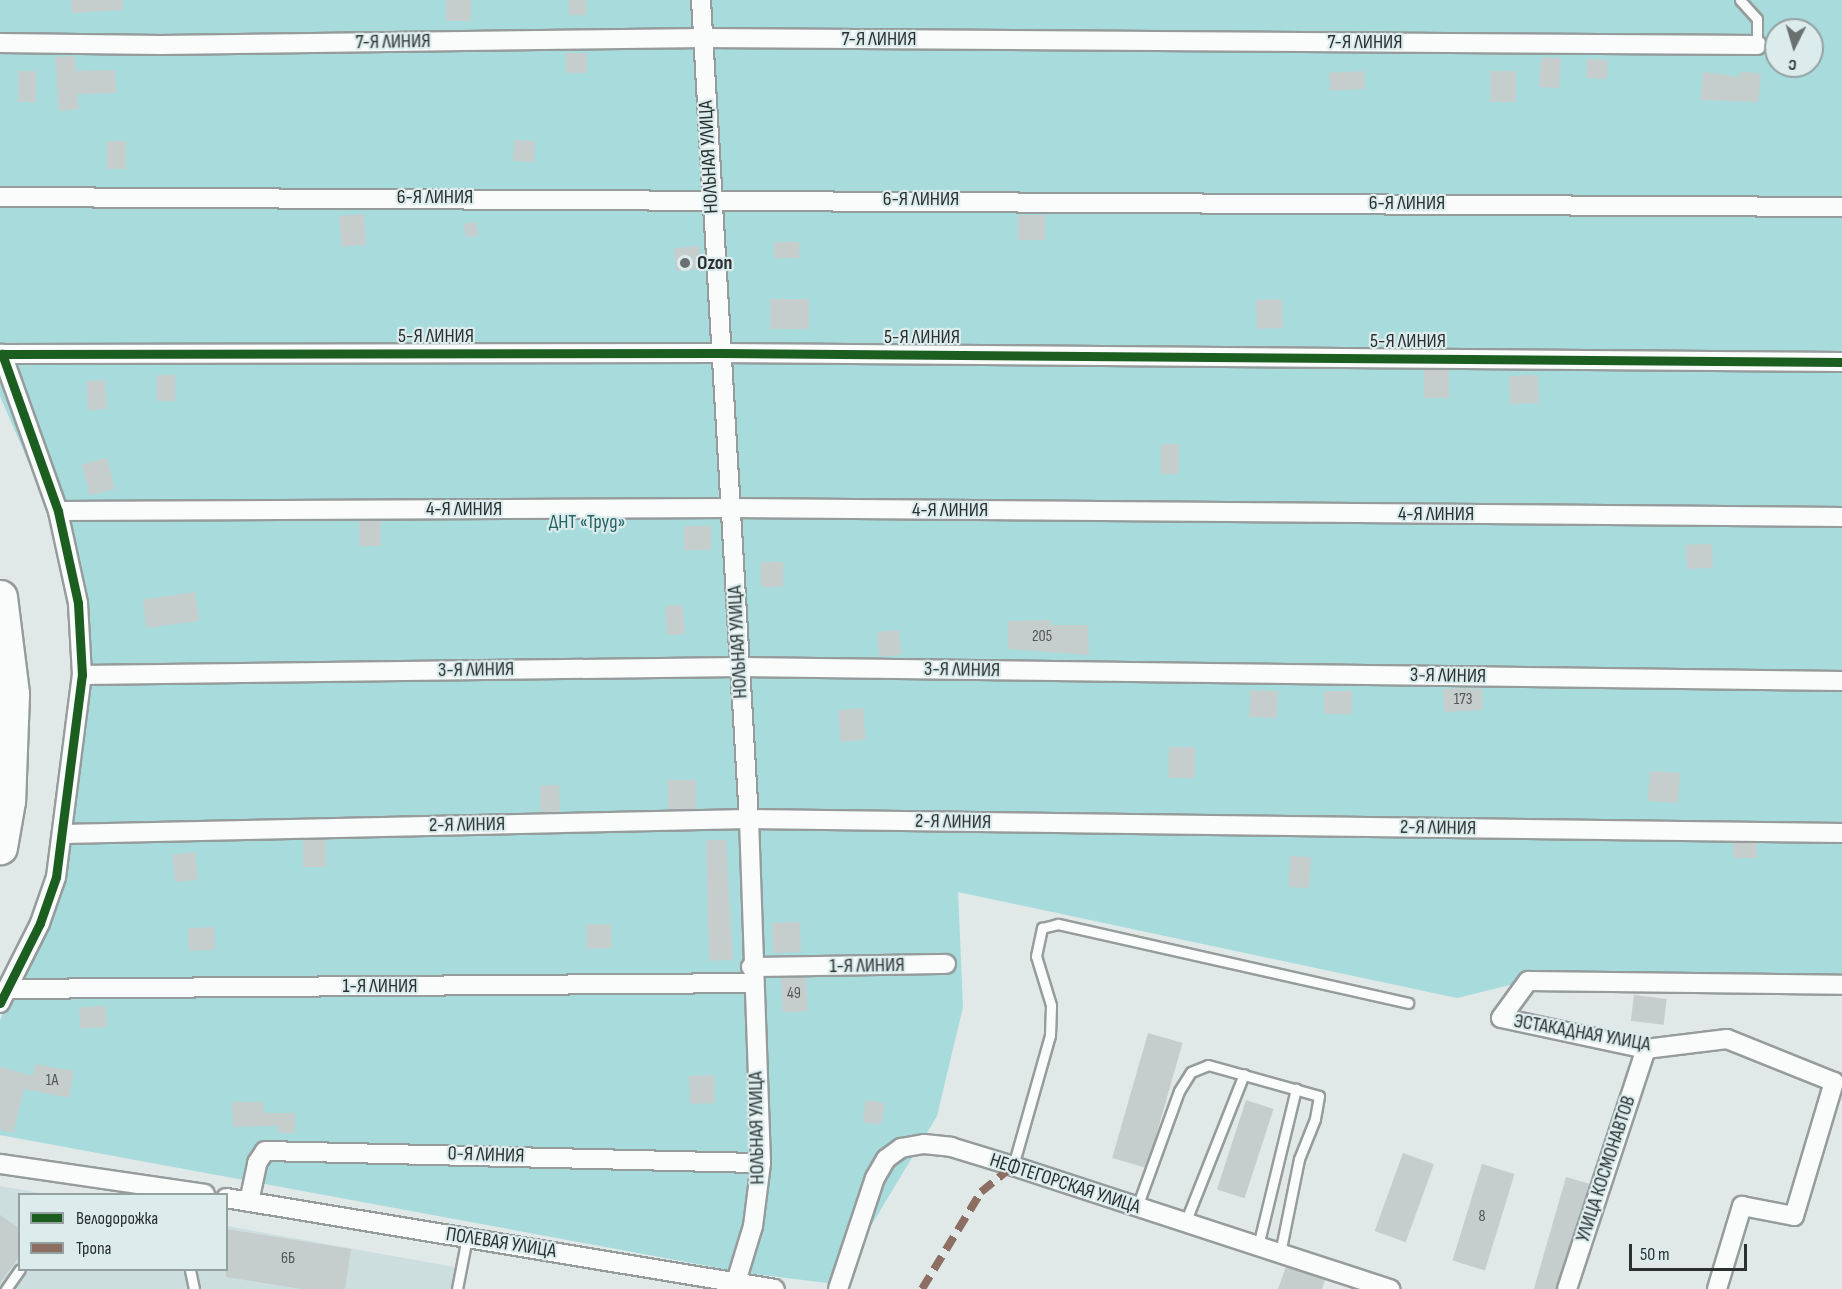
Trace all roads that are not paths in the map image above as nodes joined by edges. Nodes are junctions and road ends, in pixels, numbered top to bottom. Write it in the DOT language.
graph roads {
  1 [pos="701,0"];
  2 [pos="1740,0"];
  3 [pos="704,38"];
  4 [pos="0,43"];
  5 [pos="1757,45"];
  6 [pos="0,196"];
  7 [pos="710,198"];
  8 [pos="1842,207"];
  9 [pos="721,353"];
  10 [pos="1842,362"];
  11 [pos="731,508"];
  12 [pos="58,511"];
  13 [pos="1842,517"];
  14 [pos="0,597"];
  15 [pos="739,667"];
  16 [pos="82,675"];
  17 [pos="1842,681"];
  18 [pos="749,819"];
  19 [pos="1842,833"];
  20 [pos="63,834"];
  21 [pos="0,847"];
  22 [pos="946,964"];
  23 [pos="752,975"];
  24 [pos="1842,984"];
  25 [pos="4,996"];
  26 [pos="1408,1003"];
  27 [pos="1646,1049"];
  28 [pos="1244,1074"];
  29 [pos="1296,1089"];
  30 [pos="761,1163"];
  31 [pos="0,1164"];
  32 [pos="1012,1166"];
  33 [pos="173,1192"];
  34 [pos="189,1193"];
  35 [pos="228,1198"];
  36 [pos="249,1202"];
  37 [pos="1137,1208"];
  38 [pos="1185,1223"];
  39 [pos="467,1238"];
  40 [pos="1258,1246"];
  41 [pos="1280,1253"];
  42 [pos="19,1271"];
  43 [pos="190,1271"];
  44 [pos="736,1282"];
  45 [pos="1382,1288"];
  46 [pos="6,1289"];
  47 [pos="194,1289"];
  48 [pos="457,1289"];
  49 [pos="775,1289"];
  50 [pos="838,1289"];
  51 [pos="1567,1289"];
  52 [pos="1717,1289"];
  1 -- 3 [label="street, НОЛЬНАЯ УЛИЦА"];
  2 -- 5 [label="lane"];
  3 -- 4 [label="street, 7-Я ЛИНИЯ"];
  3 -- 5 [label="street, 7-Я ЛИНИЯ"];
  3 -- 7 [label="street, НОЛЬНАЯ УЛИЦА"];
  6 -- 7 [label="street, 6-Я ЛИНИЯ"];
  7 -- 8 [label="street, 6-Я ЛИНИЯ"];
  7 -- 9 [label="street, НОЛЬНАЯ УЛИЦА"];
  9 -- 10 [label="street, 5-Я ЛИНИЯ"];
  9 -- 11 [label="street, НОЛЬНАЯ УЛИЦА"];
  9 -- 12 [label="street, 5-Я ЛИНИЯ"];
  11 -- 12 [label="street, 4-Я ЛИНИЯ"];
  11 -- 13 [label="street, 4-Я ЛИНИЯ"];
  11 -- 15 [label="street, НОЛЬНАЯ УЛИЦА"];
  12 -- 16 [label="street"];
  14 -- 21 [label="highway"];
  15 -- 16 [label="street, 3-Я ЛИНИЯ"];
  15 -- 17 [label="street, 3-Я ЛИНИЯ"];
  15 -- 18 [label="street, НОЛЬНАЯ УЛИЦА"];
  16 -- 20 [label="street"];
  18 -- 19 [label="street, 2-Я ЛИНИЯ"];
  18 -- 20 [label="street, 2-Я ЛИНИЯ"];
  18 -- 23 [label="street, НОЛЬНАЯ УЛИЦА"];
  20 -- 25 [label="street"];
  22 -- 23 [label="street, 1-Я ЛИНИЯ"];
  23 -- 25 [label="street, 1-Я ЛИНИЯ"];
  23 -- 30 [label="street, НОЛЬНАЯ УЛИЦА"];
  24 -- 27 [label="street, ЭСТАКАДНАЯ УЛИЦА"];
  26 -- 32 [label="lane"];
  27 -- 51 [label="street, УЛИЦА КОСМОНАВТОВ"];
  27 -- 52 [label="street, ЭСТАКАДНАЯ УЛИЦА"];
  28 -- 29 [label="lane"];
  28 -- 37 [label="lane"];
  28 -- 38 [label="lane"];
  29 -- 40 [label="lane"];
  29 -- 41 [label="lane"];
  30 -- 36 [label="street, 0-Я ЛИНИЯ"];
  30 -- 44 [label="street, НОЛЬНАЯ УЛИЦА"];
  31 -- 33 [label="street"];
  32 -- 37 [label="street, НЕФТЕГОРСКАЯ УЛИЦА"];
  32 -- 50 [label="street, НЕФТЕГОРСКАЯ УЛИЦА"];
  33 -- 34 [label="street"];
  35 -- 36 [label="street, ПОЛЕВАЯ УЛИЦА"];
  36 -- 39 [label="street, ПОЛЕВАЯ УЛИЦА"];
  37 -- 38 [label="street, НЕФТЕГОРСКАЯ УЛИЦА"];
  38 -- 40 [label="street, НЕФТЕГОРСКАЯ УЛИЦА"];
  39 -- 44 [label="street, ПОЛЕВАЯ УЛИЦА"];
  39 -- 48 [label="lane"];
  40 -- 41 [label="street, НЕФТЕГОРСКАЯ УЛИЦА"];
  41 -- 45 [label="street, НЕФТЕГОРСКАЯ УЛИЦА"];
  42 -- 46 [label="lane"];
  43 -- 47 [label="lane"];
  44 -- 49 [label="street, ПОЛЕВАЯ УЛИЦА"];
}
